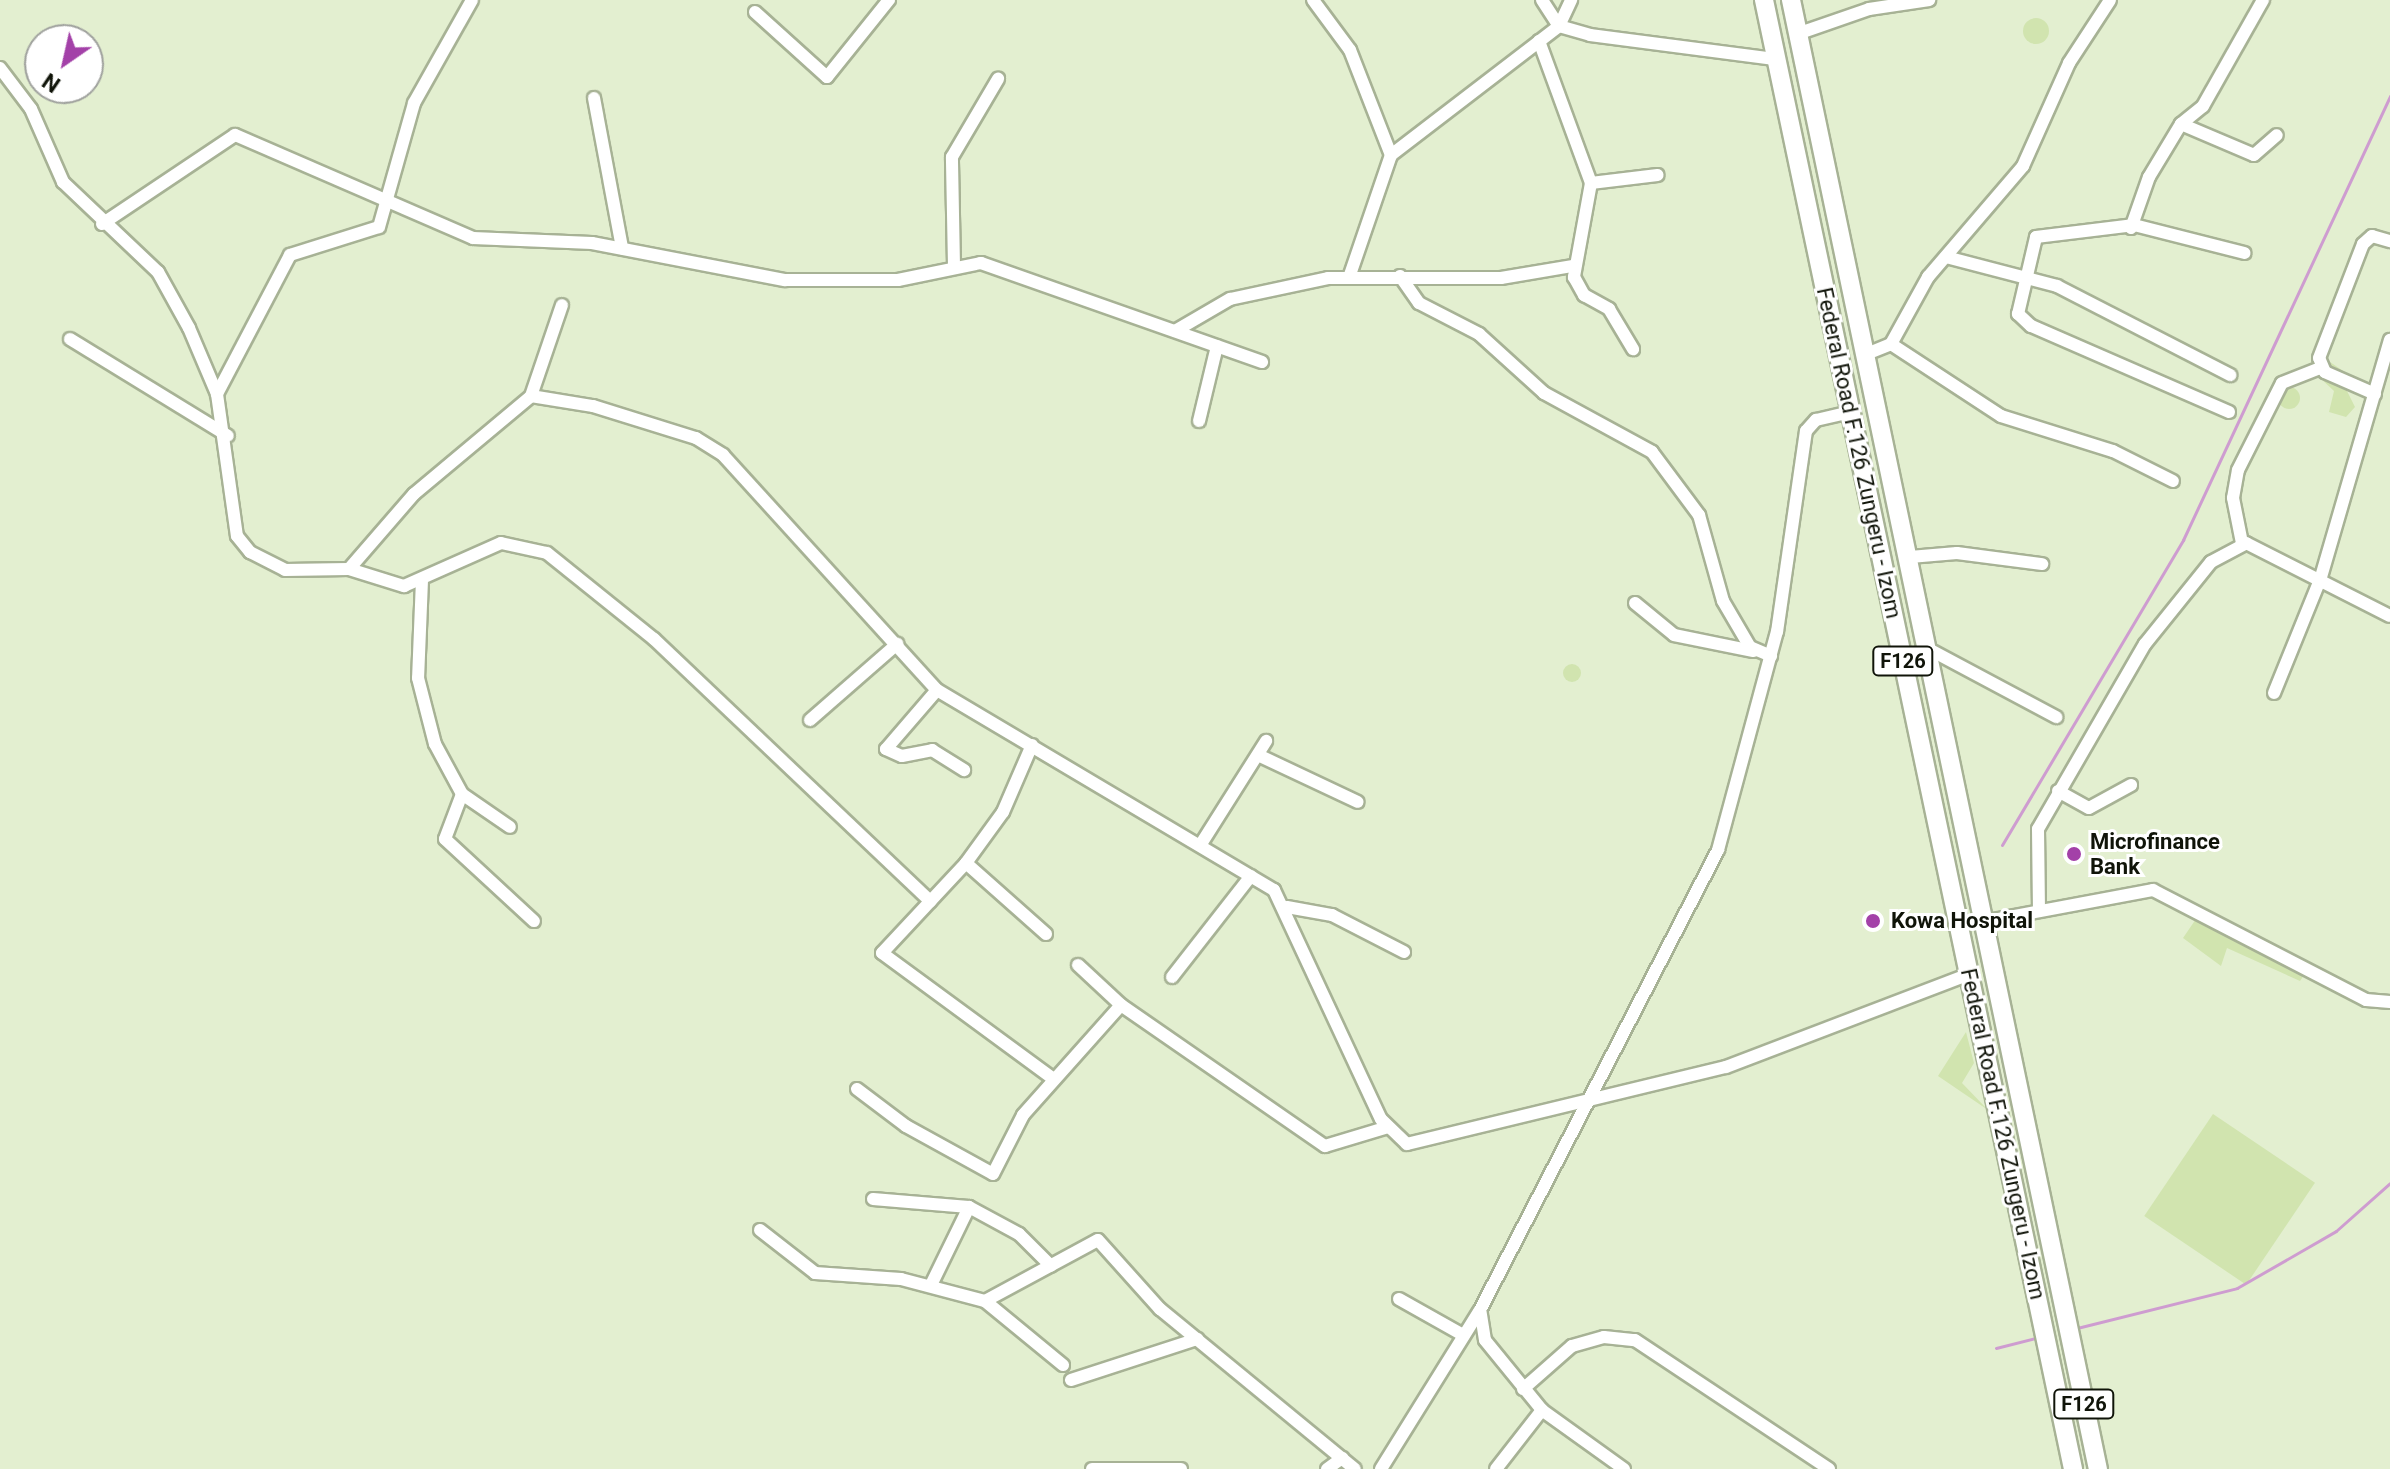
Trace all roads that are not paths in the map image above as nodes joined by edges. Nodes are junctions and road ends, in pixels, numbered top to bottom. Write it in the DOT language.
graph roads {
  1 [pos="472,0"];
  2 [pos="889,0"];
  3 [pos="1313,0"];
  4 [pos="1542,0"];
  5 [pos="1571,0"];
  6 [pos="1764,0"];
  7 [pos="1791,0"];
  8 [pos="1929,0"];
  9 [pos="2110,0"];
  10 [pos="2256,2"];
  11 [pos="755,12"];
  12 [pos="1559,26"];
  13 [pos="1797,34"];
  14 [pos="1539,41"];
  15 [pos="1776,59"];
  16 [pos="0,68"];
  17 [pos="998,79"];
  18 [pos="594,98"];
  19 [pos="2181,124"];
  20 [pos="2277,135"];
  21 [pos="1391,155"];
  22 [pos="1658,175"];
  23 [pos="1591,183"];
  24 [pos="385,201"];
  25 [pos="102,224"];
  26 [pos="2131,228"];
  27 [pos="2390,241"];
  28 [pos="622,248"];
  29 [pos="2245,253"];
  30 [pos="1946,257"];
  31 [pos="954,266"];
  32 [pos="1573,266"];
  33 [pos="1350,275"];
  34 [pos="1400,276"];
  35 [pos="2022,279"];
  36 [pos="562,305"];
  37 [pos="1175,331"];
  38 [pos="70,339"];
  39 [pos="2390,340"];
  40 [pos="1891,344"];
  41 [pos="1217,346"];
  42 [pos="1633,349"];
  43 [pos="1864,355"];
  44 [pos="1262,362"];
  45 [pos="2320,368"];
  46 [pos="2230,375"];
  47 [pos="217,394"];
  48 [pos="2375,394"];
  49 [pos="531,396"];
  50 [pos="1851,412"];
  51 [pos="2229,412"];
  52 [pos="1199,421"];
  53 [pos="228,436"];
  54 [pos="2173,481"];
  55 [pos="2242,543"];
  56 [pos="1910,557"];
  57 [pos="2042,564"];
  58 [pos="349,569"];
  59 [pos="2321,577"];
  60 [pos="422,580"];
  61 [pos="1635,603"];
  62 [pos="1919,616"];
  63 [pos="2390,616"];
  64 [pos="1894,620"];
  65 [pos="897,644"];
  66 [pos="1925,647"];
  67 [pos="1753,651"];
  68 [pos="1771,656"];
  69 [pos="937,690"];
  70 [pos="2274,693"];
  71 [pos="2056,717"];
  72 [pos="810,720"];
  73 [pos="1266,741"];
  74 [pos="1032,745"];
  75 [pos="1258,755"];
  76 [pos="964,770"];
  77 [pos="2131,785"];
  78 [pos="2058,791"];
  79 [pos="462,794"];
  80 [pos="1358,802"];
  81 [pos="510,827"];
  82 [pos="1201,844"];
  83 [pos="966,863"];
  84 [pos="1251,876"];
  85 [pos="930,901"];
  86 [pos="1287,907"];
  87 [pos="2039,911"];
  88 [pos="534,921"];
  89 [pos="1982,922"];
  90 [pos="1046,934"];
  91 [pos="1404,952"];
  92 [pos="1078,965"];
  93 [pos="1969,974"];
  94 [pos="1172,977"];
  95 [pos="1121,1005"];
  96 [pos="2387,1005"];
  97 [pos="1052,1078"];
  98 [pos="857,1089"];
  99 [pos="1594,1093"];
  100 [pos="1388,1127"];
  101 [pos="873,1199"];
  102 [pos="969,1207"];
  103 [pos="760,1230"];
  104 [pos="1051,1266"];
  105 [pos="931,1285"];
  106 [pos="1399,1299"];
  107 [pos="985,1301"];
  108 [pos="1480,1310"];
  109 [pos="1463,1335"];
  110 [pos="1197,1339"];
  111 [pos="1063,1365"];
  112 [pos="1071,1380"];
  113 [pos="1523,1389"];
  114 [pos="1542,1410"];
  115 [pos="1342,1458"];
  116 [pos="1092,1469"];
  117 [pos="1181,1469"];
  118 [pos="1327,1469"];
  119 [pos="1355,1469"];
  120 [pos="1381,1469"];
  121 [pos="1496,1469"];
  122 [pos="1624,1469"];
  123 [pos="1829,1469"];
  124 [pos="2073,1469"];
  125 [pos="2098,1469"];
  1 -- 24 [label="street"];
  2 -- 11 [label="street"];
  3 -- 21 [label="street"];
  4 -- 12 [label="street"];
  5 -- 12 [label="street"];
  6 -- 15 [label="main road, Federal Road F.126 Zungeru - Izom / F126"];
  7 -- 13 [label="main road, Federal Road F.126 Zungeru - Izom / F126"];
  8 -- 13 [label="street"];
  9 -- 30 [label="street"];
  10 -- 19 [label="street"];
  12 -- 14 [label="street"];
  12 -- 15 [label="street"];
  13 -- 43 [label="main road, Federal Road F.126 Zungeru - Izom / F126"];
  14 -- 21 [label="street"];
  14 -- 23 [label="street"];
  15 -- 50 [label="main road, Federal Road F.126 Zungeru - Izom / F126"];
  16 -- 25 [label="street"];
  17 -- 31 [label="street"];
  18 -- 28 [label="street"];
  19 -- 20 [label="street"];
  19 -- 26 [label="street"];
  21 -- 33 [label="street"];
  22 -- 23 [label="street"];
  23 -- 32 [label="street"];
  24 -- 25 [label="street"];
  24 -- 28 [label="street"];
  24 -- 47 [label="street"];
  25 -- 47 [label="street"];
  26 -- 29 [label="street"];
  26 -- 35 [label="street"];
  27 -- 45 [label="street"];
  28 -- 31 [label="street"];
  30 -- 35 [label="street"];
  30 -- 40 [label="street"];
  31 -- 37 [label="street"];
  32 -- 34 [label="street"];
  32 -- 42 [label="street"];
  33 -- 34 [label="street"];
  33 -- 37 [label="street"];
  34 -- 67 [label="street"];
  35 -- 46 [label="street"];
  35 -- 51 [label="street"];
  36 -- 49 [label="street"];
  37 -- 41 [label="street"];
  38 -- 53 [label="street"];
  39 -- 48 [label="street"];
  40 -- 43 [label="street"];
  40 -- 54 [label="street"];
  41 -- 44 [label="street"];
  41 -- 52 [label="street"];
  43 -- 56 [label="main road, Federal Road F.126 Zungeru - Izom / F126"];
  45 -- 48 [label="street"];
  45 -- 55 [label="street"];
  47 -- 53 [label="street"];
  48 -- 59 [label="street"];
  49 -- 58 [label="street"];
  49 -- 65 [label="street"];
  50 -- 64 [label="main road, Federal Road F.126 Zungeru - Izom / F126"];
  50 -- 68 [label="street"];
  53 -- 58 [label="street"];
  55 -- 59 [label="street"];
  55 -- 78 [label="street"];
  56 -- 57 [label="street"];
  56 -- 62 [label="main road, Federal Road F.126 Zungeru - Izom / F126"];
  58 -- 60 [label="street"];
  59 -- 63 [label="street"];
  59 -- 70 [label="street"];
  60 -- 79 [label="street"];
  60 -- 85 [label="street"];
  61 -- 67 [label="street"];
  62 -- 64 [label="main road"];
  62 -- 66 [label="main road, Federal Road F.126 Zungeru - Izom / F126"];
  64 -- 93 [label="main road, Federal Road F.126 Zungeru - Izom / F126"];
  65 -- 69 [label="street"];
  65 -- 72 [label="street"];
  66 -- 71 [label="street"];
  66 -- 89 [label="main road, Federal Road F.126 Zungeru - Izom / F126"];
  67 -- 68 [label="street"];
  68 -- 99 [label="street"];
  69 -- 74 [label="street"];
  69 -- 76 [label="street"];
  73 -- 75 [label="street"];
  74 -- 82 [label="street"];
  74 -- 83 [label="street"];
  75 -- 80 [label="street"];
  75 -- 82 [label="street"];
  77 -- 78 [label="street"];
  78 -- 87 [label="street"];
  79 -- 81 [label="street"];
  79 -- 88 [label="street"];
  82 -- 84 [label="street"];
  83 -- 85 [label="street"];
  83 -- 90 [label="street"];
  84 -- 86 [label="street"];
  84 -- 94 [label="street"];
  85 -- 97 [label="street"];
  86 -- 91 [label="street"];
  86 -- 100 [label="street"];
  87 -- 89 [label="street"];
  87 -- 96 [label="street"];
  89 -- 125 [label="main road, Federal Road F.126 Zungeru - Izom / F126"];
  92 -- 95 [label="street"];
  93 -- 99 [label="street"];
  93 -- 124 [label="main road, Federal Road F.126 Zungeru - Izom / F126"];
  95 -- 97 [label="street"];
  95 -- 100 [label="street"];
  97 -- 98 [label="street"];
  99 -- 100 [label="street"];
  99 -- 108 [label="street"];
  101 -- 102 [label="street"];
  102 -- 104 [label="street"];
  102 -- 105 [label="street"];
  103 -- 105 [label="street"];
  104 -- 107 [label="street"];
  104 -- 110 [label="street"];
  105 -- 107 [label="street"];
  106 -- 109 [label="street"];
  107 -- 111 [label="street"];
  108 -- 109 [label="street"];
  108 -- 113 [label="street"];
  109 -- 120 [label="street"];
  110 -- 112 [label="street"];
  110 -- 115 [label="street"];
  113 -- 114 [label="street"];
  113 -- 123 [label="street"];
  114 -- 121 [label="street"];
  114 -- 122 [label="street"];
  115 -- 118 [label="street"];
  115 -- 119 [label="street"];
  116 -- 117 [label="street"];
}
